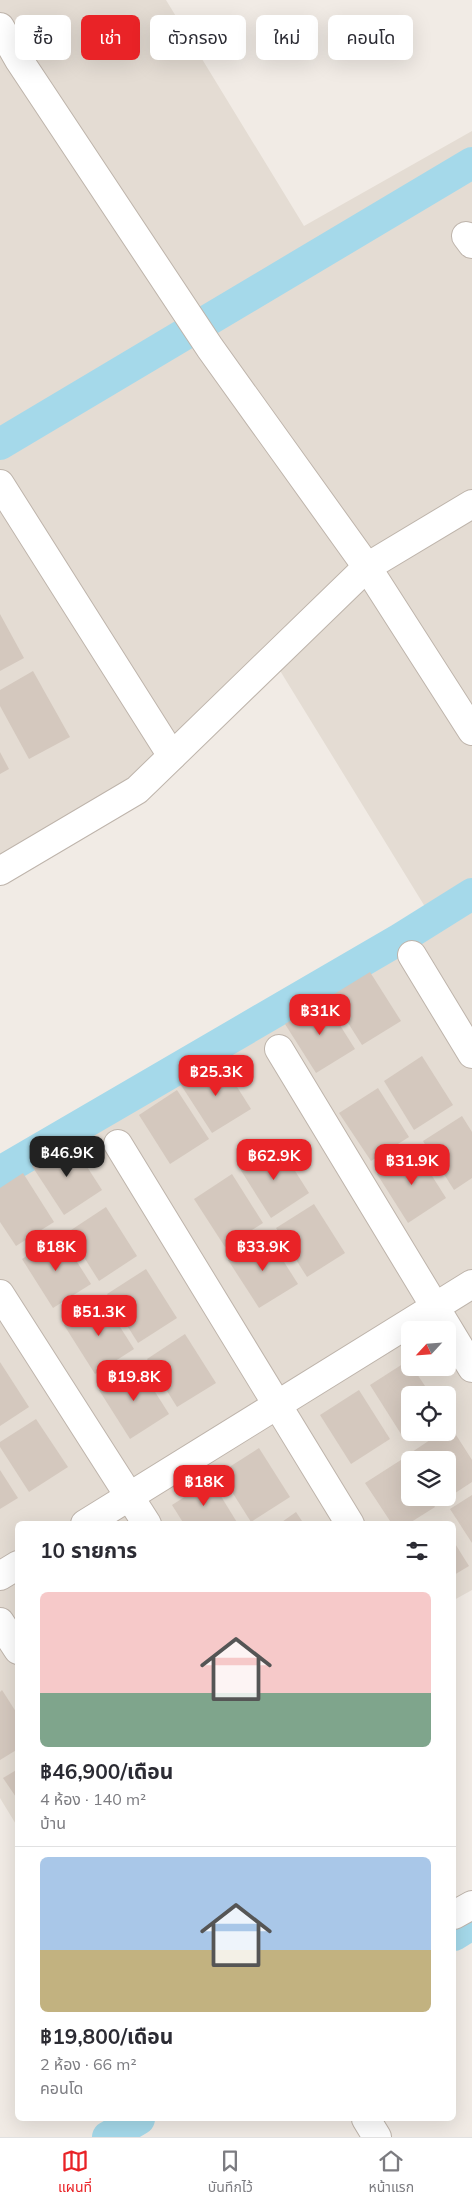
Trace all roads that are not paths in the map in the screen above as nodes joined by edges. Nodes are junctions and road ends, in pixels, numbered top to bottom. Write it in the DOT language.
graph roads {
  1 [pos="0,27"];
  2 [pos="10,67"];
  3 [pos="0,484"];
  4 [pos="472,504"];
  5 [pos="367,567"];
  6 [pos="472,731"];
  7 [pos="172,756"];
  8 [pos="0,871"];
  9 [pos="412,955"];
  10 [pos="279,1049"];
  11 [pos="472,1054"];
  12 [pos="118,1144"];
  13 [pos="472,1284"];
  14 [pos="0,1294"];
  15 [pos="436,1307"];
  16 [pos="472,1368"];
  17 [pos="278,1405"];
  18 [pos="130,1496"];
  19 [pos="90,1521"];
  20 [pos="145,1521"];
  21 [pos="348,1521"];
  22 [pos="15,1567"];
  23 [pos="0,1576"];
  24 [pos="0,1622"];
  25 [pos="15,1645"];
  26 [pos="472,1905"];
  27 [pos="456,1914"];
  28 [pos="367,2121"];
  29 [pos="377,2137"];
  1 -- 2 [label="street"];
  2 -- 5 [label="street"];
  3 -- 7 [label="street"];
  4 -- 5 [label="street"];
  5 -- 6 [label="street"];
  5 -- 7 [label="street"];
  7 -- 8 [label="street"];
  9 -- 11 [label="street"];
  10 -- 15 [label="street"];
  12 -- 17 [label="street"];
  13 -- 15 [label="street"];
  14 -- 18 [label="street"];
  15 -- 16 [label="street"];
  15 -- 17 [label="street"];
  17 -- 18 [label="street"];
  17 -- 21 [label="street"];
  18 -- 19 [label="street"];
  18 -- 20 [label="street"];
  22 -- 23 [label="street"];
  24 -- 25 [label="street"];
  26 -- 27 [label="street"];
  28 -- 29 [label="street"];
}
